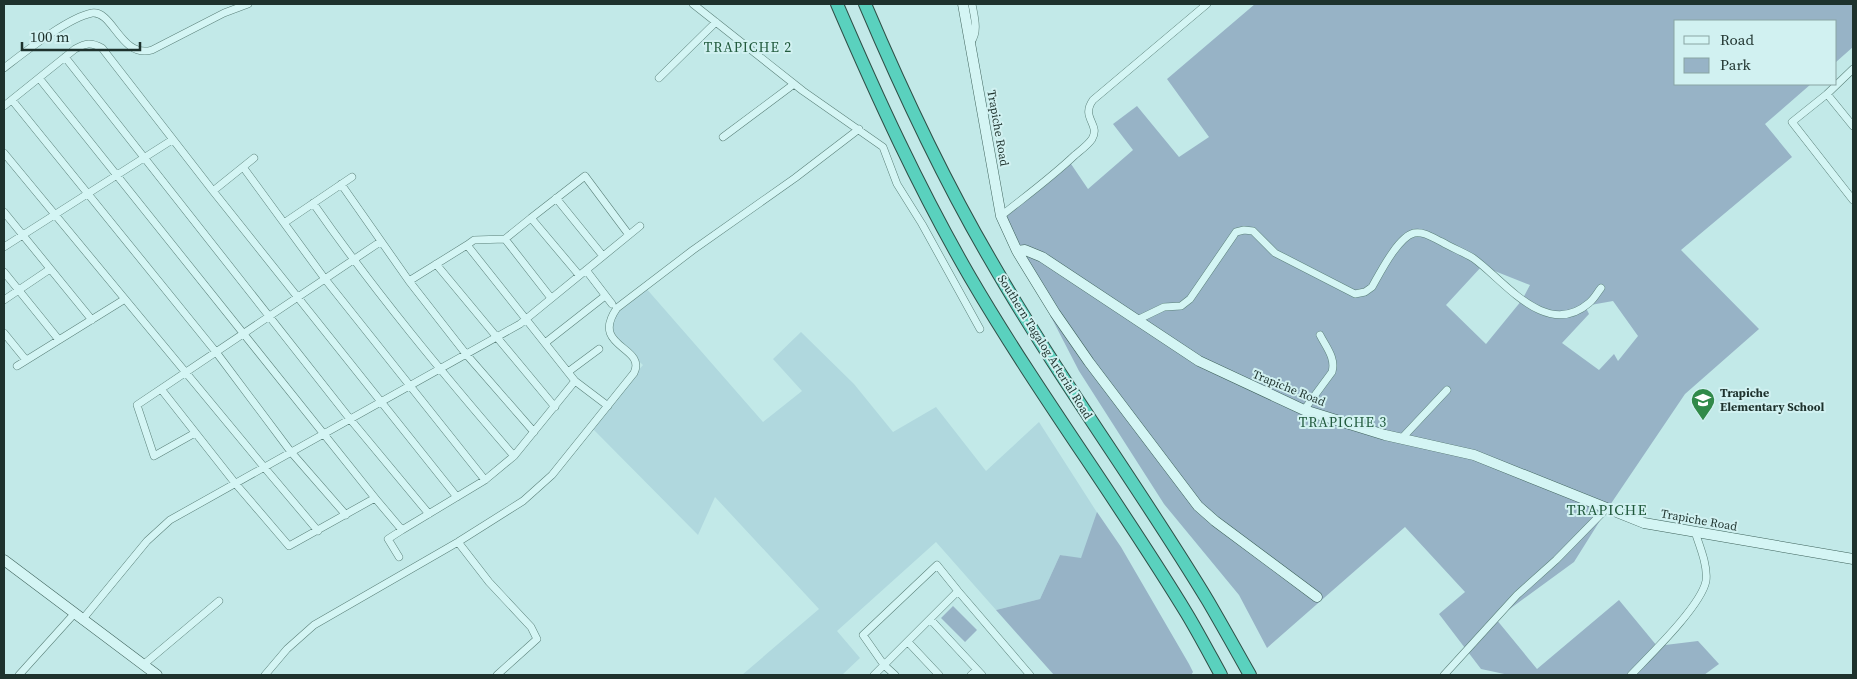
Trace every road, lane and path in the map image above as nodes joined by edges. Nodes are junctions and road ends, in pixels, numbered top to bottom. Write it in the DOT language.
graph roads {
  1 [pos="248,4"];
  2 [pos="693,4"];
  3 [pos="837,4"];
  4 [pos="865,4"];
  5 [pos="963,4"];
  6 [pos="972,4"];
  7 [pos="1207,4"];
  8 [pos="716,22"];
  9 [pos="971,42"];
  10 [pos="65,57"];
  11 [pos="4,68"];
  12 [pos="1853,69"];
  13 [pos="39,78"];
  14 [pos="659,78"];
  15 [pos="794,84"];
  16 [pos="1837,84"];
  17 [pos="1836,85"];
  18 [pos="1827,94"];
  19 [pos="12,100"];
  20 [pos="4,106"];
  21 [pos="1853,126"];
  22 [pos="858,130"];
  23 [pos="723,137"];
  24 [pos="172,140"];
  25 [pos="4,153"];
  26 [pos="145,158"];
  27 [pos="254,158"];
  28 [pos="7,164"];
  29 [pos="243,166"];
  30 [pos="117,175"];
  31 [pos="352,177"];
  32 [pos="341,184"];
  33 [pos="213,191"];
  34 [pos="88,194"];
  35 [pos="1852,195"];
  36 [pos="556,198"];
  37 [pos="313,203"];
  38 [pos="4,212"];
  39 [pos="54,215"];
  40 [pos="1001,216"];
  41 [pos="531,218"];
  42 [pos="284,222"];
  43 [pos="640,226"];
  44 [pos="23,235"];
  45 [pos="628,235"];
  46 [pos="505,238"];
  47 [pos="380,242"];
  48 [pos="467,245"];
  49 [pos="4,247"];
  50 [pos="1017,251"];
  51 [pos="603,256"];
  52 [pos="353,260"];
  53 [pos="436,264"];
  54 [pos="50,269"];
  55 [pos="586,270"];
  56 [pos="4,272"];
  57 [pos="579,275"];
  58 [pos="325,279"];
  59 [pos="409,281"];
  60 [pos="1601,288"];
  61 [pos="18,290"];
  62 [pos="606,296"];
  63 [pos="297,298"];
  64 [pos="551,298"];
  65 [pos="125,299"];
  66 [pos="4,300"];
  67 [pos="612,304"];
  68 [pos="270,316"];
  69 [pos="526,319"];
  70 [pos="92,320"];
  71 [pos="1136,320"];
  72 [pos="980,328"];
  73 [pos="4,333"];
  74 [pos="244,333"];
  75 [pos="1320,335"];
  76 [pos="496,337"];
  77 [pos="59,340"];
  78 [pos="545,343"];
  79 [pos="599,349"];
  80 [pos="216,352"];
  81 [pos="466,354"];
  82 [pos="26,360"];
  83 [pos="17,366"];
  84 [pos="439,369"];
  85 [pos="186,372"];
  86 [pos="568,372"];
  87 [pos="575,381"];
  88 [pos="409,386"];
  89 [pos="161,389"];
  90 [pos="1447,390"];
  91 [pos="381,401"];
  92 [pos="608,406"];
  93 [pos="554,407"];
  94 [pos="1304,410"];
  95 [pos="350,418"];
  96 [pos="534,432"];
  97 [pos="195,433"];
  98 [pos="322,434"];
  99 [pos="1402,438"];
  100 [pos="291,452"];
  101 [pos="514,456"];
  102 [pos="264,467"];
  103 [pos="485,480"];
  104 [pos="235,483"];
  105 [pos="457,497"];
  106 [pos="375,498"];
  107 [pos="1607,508"];
  108 [pos="429,514"];
  109 [pos="346,515"];
  110 [pos="402,530"];
  111 [pos="318,531"];
  112 [pos="1695,532"];
  113 [pos="458,542"];
  114 [pos="399,556"];
  115 [pos="1853,559"];
  116 [pos="4,560"];
  117 [pos="958,592"];
  118 [pos="1316,597"];
  119 [pos="219,600"];
  120 [pos="78,617"];
  121 [pos="930,619"];
  122 [pos="908,642"];
  123 [pos="143,665"];
  124 [pos="884,665"];
  125 [pos="980,672"];
  126 [pos="19,675"];
  127 [pos="157,675"];
  128 [pos="265,675"];
  129 [pos="497,675"];
  130 [pos="874,675"];
  131 [pos="895,675"];
  132 [pos="939,675"];
  133 [pos="971,675"];
  134 [pos="1030,675"];
  135 [pos="1221,675"];
  136 [pos="1250,675"];
  137 [pos="1444,675"];
  138 [pos="1632,675"];
  1 -- 11 [label="street"];
  2 -- 8 [label="street"];
  3 -- 135 [label="highway, Southern Tagalog Arterial Road"];
  4 -- 136 [label="highway, Southern Tagalog Arterial Road"];
  5 -- 9 [label="street, Trapiche Road"];
  6 -- 9 [label="street"];
  7 -- 40 [label="street"];
  8 -- 14 [label="street"];
  8 -- 15 [label="street"];
  9 -- 40 [label="street, Trapiche Road"];
  10 -- 13 [label="street"];
  10 -- 24 [label="street"];
  10 -- 26 [label="street"];
  12 -- 16 [label="street"];
  13 -- 19 [label="street"];
  13 -- 30 [label="street"];
  15 -- 22 [label="street"];
  15 -- 23 [label="street"];
  17 -- 18 [label="street"];
  18 -- 21 [label="street"];
  18 -- 35 [label="street"];
  19 -- 20 [label="street"];
  19 -- 34 [label="street"];
  22 -- 72 [label="street"];
  22 -- 92 [label="street"];
  24 -- 26 [label="street"];
  24 -- 33 [label="street"];
  25 -- 28 [label="street"];
  26 -- 30 [label="street"];
  26 -- 68 [label="street"];
  27 -- 29 [label="street"];
  28 -- 39 [label="street"];
  29 -- 33 [label="street"];
  29 -- 42 [label="street"];
  30 -- 34 [label="street"];
  30 -- 74 [label="street"];
  31 -- 32 [label="street"];
  32 -- 37 [label="street"];
  32 -- 47 [label="street"];
  33 -- 63 [label="street"];
  34 -- 39 [label="street"];
  34 -- 80 [label="street"];
  36 -- 41 [label="street"];
  36 -- 45 [label="street"];
  36 -- 51 [label="street"];
  37 -- 42 [label="street"];
  37 -- 52 [label="street"];
  38 -- 44 [label="street"];
  39 -- 44 [label="street"];
  39 -- 65 [label="street"];
  40 -- 50 [label="street, Trapiche Road"];
  41 -- 46 [label="street"];
  41 -- 57 [label="street"];
  42 -- 58 [label="street"];
  43 -- 45 [label="street"];
  44 -- 49 [label="street"];
  44 -- 54 [label="street"];
  45 -- 51 [label="street"];
  46 -- 48 [label="street"];
  46 -- 64 [label="street"];
  47 -- 52 [label="street"];
  47 -- 59 [label="street"];
  48 -- 53 [label="street"];
  48 -- 69 [label="street"];
  50 -- 71 [label="street, Trapiche Road"];
  50 -- 118 [label="street"];
  51 -- 55 [label="street"];
  52 -- 58 [label="street"];
  52 -- 84 [label="street"];
  53 -- 59 [label="street"];
  53 -- 76 [label="street"];
  54 -- 61 [label="street"];
  54 -- 70 [label="street"];
  55 -- 57 [label="street"];
  55 -- 62 [label="street"];
  56 -- 61 [label="street"];
  57 -- 64 [label="street"];
  58 -- 63 [label="street"];
  58 -- 88 [label="street"];
  59 -- 81 [label="street"];
  60 -- 71 [label="street"];
  61 -- 66 [label="street"];
  61 -- 77 [label="street"];
  62 -- 67 [label="street"];
  62 -- 78 [label="street"];
  63 -- 68 [label="street"];
  63 -- 91 [label="street"];
  64 -- 69 [label="street"];
  65 -- 70 [label="street"];
  65 -- 85 [label="street"];
  68 -- 74 [label="street"];
  68 -- 95 [label="street"];
  69 -- 76 [label="street"];
  69 -- 78 [label="street"];
  70 -- 77 [label="street"];
  71 -- 94 [label="street, Trapiche Road"];
  73 -- 82 [label="street"];
  74 -- 80 [label="street"];
  74 -- 98 [label="street"];
  75 -- 94 [label="street"];
  76 -- 81 [label="street"];
  76 -- 93 [label="street"];
  77 -- 82 [label="street"];
  78 -- 86 [label="street"];
  79 -- 86 [label="street"];
  80 -- 85 [label="street"];
  80 -- 100 [label="street"];
  81 -- 84 [label="street"];
  81 -- 96 [label="street"];
  82 -- 83 [label="street"];
  84 -- 88 [label="street"];
  84 -- 101 [label="street"];
  85 -- 89 [label="street"];
  85 -- 102 [label="street"];
  86 -- 87 [label="street"];
  87 -- 92 [label="street"];
  87 -- 93 [label="street"];
  88 -- 91 [label="street"];
  88 -- 103 [label="street"];
  89 -- 97 [label="street"];
  89 -- 97 [label="street"];
  90 -- 99 [label="street"];
  91 -- 95 [label="street"];
  91 -- 105 [label="street"];
  92 -- 113 [label="street"];
  93 -- 96 [label="street"];
  94 -- 99 [label="street, Trapiche Road"];
  95 -- 98 [label="street"];
  95 -- 108 [label="street"];
  96 -- 101 [label="street"];
  97 -- 104 [label="street"];
  98 -- 100 [label="street"];
  98 -- 106 [label="street"];
  99 -- 107 [label="street, Trapiche Road"];
  100 -- 102 [label="street"];
  100 -- 109 [label="street"];
  101 -- 103 [label="street"];
  102 -- 104 [label="street"];
  102 -- 111 [label="street"];
  103 -- 105 [label="street"];
  104 -- 111 [label="street"];
  104 -- 120 [label="street"];
  105 -- 108 [label="street"];
  106 -- 109 [label="street"];
  106 -- 110 [label="street"];
  107 -- 112 [label="street, Trapiche Road"];
  107 -- 137 [label="street"];
  108 -- 110 [label="street"];
  109 -- 111 [label="street"];
  110 -- 114 [label="street"];
  112 -- 115 [label="street, Trapiche Road"];
  112 -- 138 [label="street"];
  113 -- 128 [label="street"];
  113 -- 129 [label="street"];
  116 -- 120 [label="street"];
  117 -- 121 [label="street"];
  117 -- 124 [label="street"];
  117 -- 134 [label="street"];
  119 -- 123 [label="street"];
  120 -- 123 [label="street"];
  120 -- 126 [label="street"];
  121 -- 122 [label="street"];
  121 -- 125 [label="street"];
  122 -- 124 [label="street"];
  122 -- 132 [label="street"];
  123 -- 127 [label="street"];
  124 -- 130 [label="street"];
  124 -- 131 [label="street"];
  125 -- 133 [label="street"];
}
